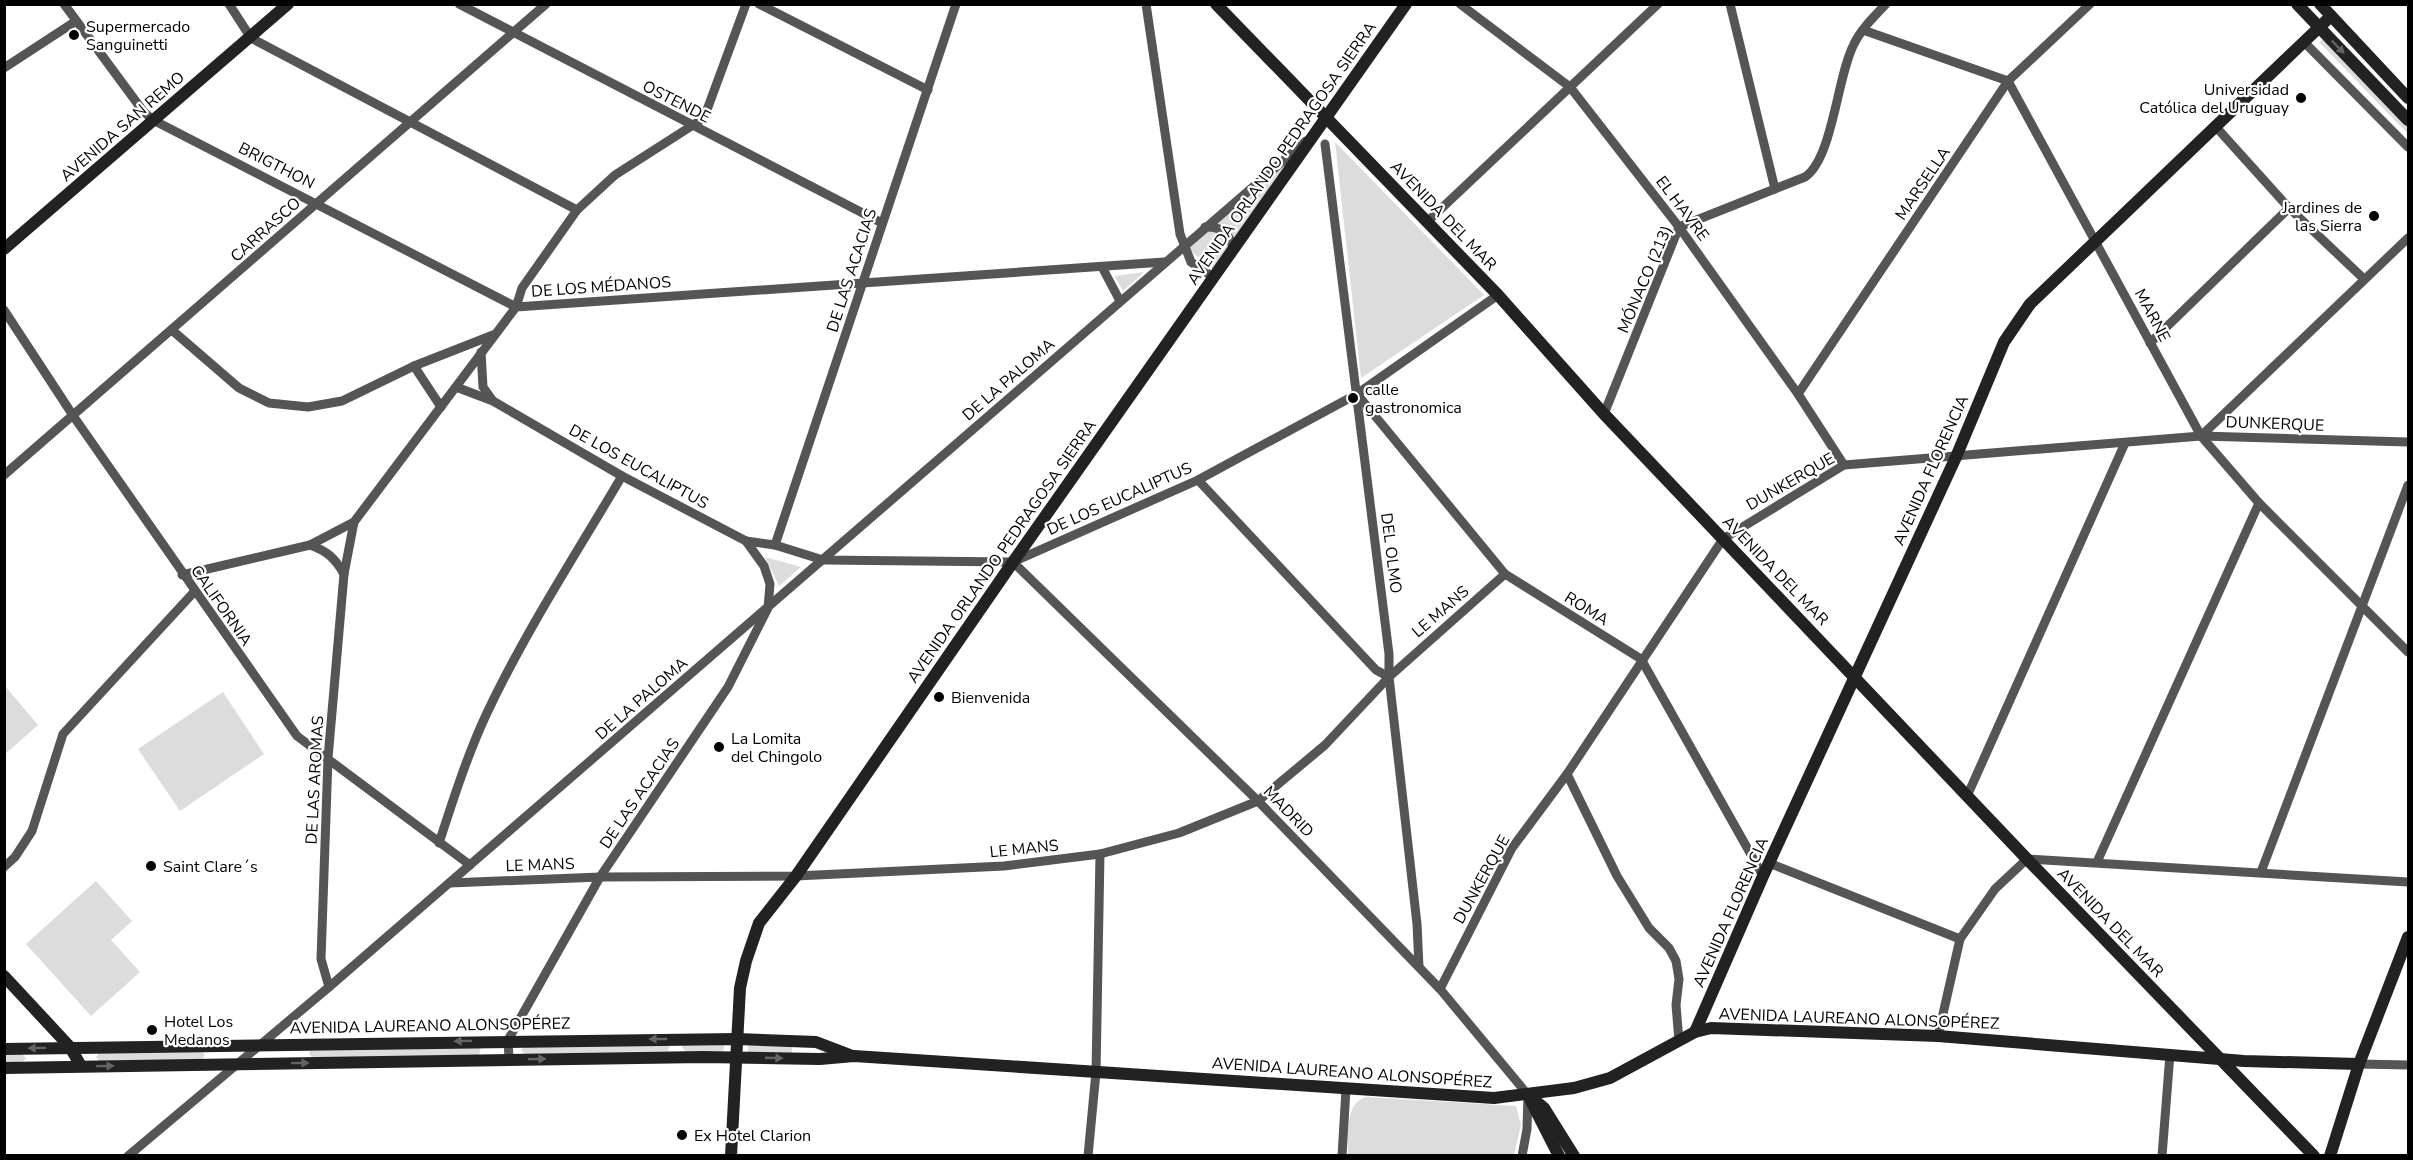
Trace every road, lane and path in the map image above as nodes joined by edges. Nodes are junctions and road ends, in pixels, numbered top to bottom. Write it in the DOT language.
graph roads {
  1 [pos="64,4"];
  2 [pos="229,4"];
  3 [pos="288,4"];
  4 [pos="459,4"];
  5 [pos="546,4"];
  6 [pos="746,4"];
  7 [pos="759,4"];
  8 [pos="956,4"];
  9 [pos="1146,4"];
  10 [pos="1216,4"];
  11 [pos="1406,4"];
  12 [pos="1460,4"];
  13 [pos="1658,4"];
  14 [pos="1730,4"];
  15 [pos="1886,4"];
  16 [pos="2090,4"];
  17 [pos="2297,4"];
  18 [pos="2320,4"];
  19 [pos="2331,16"];
  20 [pos="76,21"];
  21 [pos="2319,27"];
  22 [pos="1863,30"];
  23 [pos="512,33"];
  24 [pos="251,38"];
  25 [pos="2304,42"];
  26 [pos="4,68"];
  27 [pos="2008,81"];
  28 [pos="1570,87"];
  29 [pos="928,90"];
  30 [pos="2409,98"];
  31 [pos="1326,118"];
  32 [pos="153,120"];
  33 [pos="2409,120"];
  34 [pos="411,122"];
  35 [pos="693,126"];
  36 [pos="2216,127"];
  37 [pos="1312,136"];
  38 [pos="1325,144"];
  39 [pos="2409,147"];
  40 [pos="1775,189"];
  41 [pos="318,202"];
  42 [pos="2289,208"];
  43 [pos="577,210"];
  44 [pos="1427,222"];
  45 [pos="882,223"];
  46 [pos="1204,227"];
  47 [pos="1679,227"];
  48 [pos="2409,238"];
  49 [pos="2095,240"];
  50 [pos="1184,246"];
  51 [pos="1233,247"];
  52 [pos="4,249"];
  53 [pos="1167,260"];
  54 [pos="1191,262"];
  55 [pos="1102,267"];
  56 [pos="1213,277"];
  57 [pos="2364,279"];
  58 [pos="863,283"];
  59 [pos="1498,295"];
  60 [pos="1120,301"];
  61 [pos="516,307"];
  62 [pos="4,310"];
  63 [pos="173,331"];
  64 [pos="495,334"];
  65 [pos="2150,343"];
  66 [pos="482,352"];
  67 [pos="414,366"];
  68 [pos="456,387"];
  69 [pos="1356,394"];
  70 [pos="1798,394"];
  71 [pos="493,401"];
  72 [pos="441,406"];
  73 [pos="1604,414"];
  74 [pos="74,417"];
  75 [pos="2201,436"];
  76 [pos="2409,442"];
  77 [pos="2125,443"];
  78 [pos="1956,457"];
  79 [pos="1844,465"];
  80 [pos="4,475"];
  81 [pos="622,476"];
  82 [pos="1197,480"];
  83 [pos="2409,484"];
  84 [pos="2259,503"];
  85 [pos="354,522"];
  86 [pos="1723,539"];
  87 [pos="746,541"];
  88 [pos="775,544"];
  89 [pos="310,545"];
  90 [pos="823,560"];
  91 [pos="1013,562"];
  92 [pos="344,574"];
  93 [pos="1504,574"];
  94 [pos="182,575"];
  95 [pos="195,592"];
  96 [pos="2364,606"];
  97 [pos="768,608"];
  98 [pos="2409,652"];
  99 [pos="1641,659"];
  100 [pos="1856,676"];
  101 [pos="1389,677"];
  102 [pos="328,758"];
  103 [pos="1567,774"];
  104 [pos="1968,794"];
  105 [pos="1258,801"];
  106 [pos="439,843"];
  107 [pos="1100,854"];
  108 [pos="2027,859"];
  109 [pos="2097,862"];
  110 [pos="1769,863"];
  111 [pos="470,865"];
  112 [pos="4,867"];
  113 [pos="2261,872"];
  114 [pos="796,876"];
  115 [pos="1763,876"];
  116 [pos="600,877"];
  117 [pos="2409,882"];
  118 [pos="450,883"];
  119 [pos="2409,937"];
  120 [pos="1960,939"];
  121 [pos="1419,967"];
  122 [pos="4,976"];
  123 [pos="329,987"];
  124 [pos="1440,989"];
  125 [pos="1695,1032"];
  126 [pos="1938,1036"];
  127 [pos="680,1039"];
  128 [pos="737,1039"];
  129 [pos="508,1040"];
  130 [pos="1679,1041"];
  131 [pos="797,1042"];
  132 [pos="258,1044"];
  133 [pos="70,1047"];
  134 [pos="4,1049"];
  135 [pos="2170,1054"];
  136 [pos="854,1056"];
  137 [pos="680,1057"];
  138 [pos="736,1057"];
  139 [pos="509,1059"];
  140 [pos="797,1059"];
  141 [pos="2220,1059"];
  142 [pos="234,1064"];
  143 [pos="2359,1064"];
  144 [pos="2409,1065"];
  145 [pos="81,1066"];
  146 [pos="4,1068"];
  147 [pos="1096,1072"];
  148 [pos="1346,1089"];
  149 [pos="1528,1095"];
  150 [pos="128,1155"];
  151 [pos="731,1155"];
  152 [pos="1088,1155"];
  153 [pos="1342,1155"];
  154 [pos="1522,1155"];
  155 [pos="1559,1155"];
  156 [pos="1574,1155"];
  157 [pos="2162,1155"];
  158 [pos="2314,1155"];
  159 [pos="2330,1155"];
  1 -- 20 [label="street, BRIGTHON"];
  2 -- 24 [label="street"];
  3 -- 24 [label="street, AVENIDA SAN REMO"];
  4 -- 23 [label="street, OSTENDE"];
  5 -- 23 [label="street, CARRASCO"];
  6 -- 35 [label="street"];
  7 -- 29 [label="street"];
  8 -- 29 [label="street, DE LAS ACACIAS"];
  9 -- 50 [label="street"];
  10 -- 31 [label="street, AVENIDA DEL MAR"];
  11 -- 31 [label="street, AVENIDA ORLANDO PEDRAGOSA SIERRA"];
  12 -- 28 [label="street, EL HAVRE"];
  13 -- 28 [label="street"];
  14 -- 40 [label="street"];
  15 -- 22 [label="street, MÓNACO (213)"];
  16 -- 27 [label="street, MARSELLA"];
  17 -- 21 [label="street"];
  18 -- 19 [label="street"];
  19 -- 21 [label="street, AVENIDA FLORENCIA"];
  19 -- 30 [label="street"];
  20 -- 26 [label="street"];
  20 -- 32 [label="street, BRIGTHON"];
  21 -- 25 [label="street, AVENIDA FLORENCIA"];
  21 -- 33 [label="street, one-way"];
  22 -- 27 [label="street"];
  22 -- 40 [label="street, MÓNACO (213)"];
  23 -- 34 [label="street, CARRASCO"];
  23 -- 35 [label="street, OSTENDE"];
  24 -- 32 [label="street, AVENIDA SAN REMO"];
  24 -- 34 [label="street"];
  25 -- 36 [label="street, AVENIDA FLORENCIA"];
  25 -- 39 [label="street"];
  27 -- 49 [label="street, MARNE"];
  27 -- 70 [label="street, MARSELLA"];
  28 -- 44 [label="street"];
  28 -- 47 [label="street, EL HAVRE"];
  29 -- 45 [label="street, DE LAS ACACIAS"];
  31 -- 37 [label="street, AVENIDA ORLANDO PEDRAGOSA SIERRA"];
  31 -- 44 [label="street, AVENIDA DEL MAR"];
  32 -- 41 [label="street, BRIGTHON"];
  32 -- 52 [label="street, AVENIDA SAN REMO"];
  34 -- 41 [label="street, CARRASCO"];
  34 -- 43 [label="street"];
  35 -- 43 [label="street"];
  35 -- 45 [label="street, OSTENDE"];
  36 -- 42 [label="street"];
  36 -- 49 [label="street, AVENIDA FLORENCIA"];
  37 -- 46 [label="street, DE LA PALOMA"];
  37 -- 51 [label="street, AVENIDA ORLANDO PEDRAGOSA SIERRA"];
  38 -- 69 [label="street, DEL OLMO"];
  40 -- 47 [label="street, MÓNACO (213)"];
  41 -- 61 [label="street, BRIGTHON"];
  41 -- 63 [label="street, CARRASCO"];
  42 -- 57 [label="street"];
  42 -- 65 [label="street"];
  43 -- 61 [label="street"];
  44 -- 59 [label="street, AVENIDA DEL MAR"];
  45 -- 58 [label="street, DE LAS ACACIAS"];
  46 -- 50 [label="street, DE LA PALOMA"];
  46 -- 51 [label="street"];
  47 -- 70 [label="street, EL HAVRE"];
  47 -- 73 [label="street, MÓNACO (213)"];
  48 -- 57 [label="street"];
  49 -- 65 [label="street, MARNE"];
  49 -- 78 [label="street, AVENIDA FLORENCIA"];
  50 -- 53 [label="street, DE LA PALOMA"];
  50 -- 54 [label="street"];
  51 -- 56 [label="street, AVENIDA ORLANDO PEDRAGOSA SIERRA"];
  53 -- 54 [label="street"];
  53 -- 55 [label="street, DE LOS MÉDANOS"];
  53 -- 60 [label="street, DE LA PALOMA"];
  54 -- 56 [label="street"];
  55 -- 58 [label="street, DE LOS MÉDANOS"];
  55 -- 60 [label="street"];
  56 -- 91 [label="street, AVENIDA ORLANDO PEDRAGOSA SIERRA"];
  57 -- 75 [label="street"];
  58 -- 61 [label="street, DE LOS MÉDANOS"];
  58 -- 88 [label="street, DE LAS ACACIAS"];
  59 -- 69 [label="street, DE LOS EUCALIPTUS"];
  59 -- 73 [label="street, AVENIDA DEL MAR"];
  60 -- 90 [label="street, DE LA PALOMA"];
  61 -- 64 [label="street, DE LOS MÉDANOS"];
  62 -- 74 [label="street, CALIFORNIA"];
  63 -- 67 [label="street"];
  63 -- 74 [label="street, CARRASCO"];
  64 -- 66 [label="street, DE LOS MÉDANOS"];
  64 -- 67 [label="street"];
  65 -- 75 [label="street, MARNE"];
  66 -- 68 [label="street, DE LOS MÉDANOS"];
  66 -- 71 [label="street"];
  67 -- 72 [label="street"];
  68 -- 71 [label="street, DE LOS EUCALIPTUS"];
  68 -- 72 [label="street, DE LOS MÉDANOS"];
  69 -- 82 [label="street, DE LOS EUCALIPTUS"];
  69 -- 93 [label="street, ROMA"];
  69 -- 101 [label="street, DEL OLMO"];
  70 -- 79 [label="street, EL HAVRE"];
  71 -- 81 [label="street, DE LOS EUCALIPTUS"];
  72 -- 85 [label="street, DE LOS MÉDANOS"];
  73 -- 86 [label="street, AVENIDA DEL MAR"];
  74 -- 80 [label="street, CARRASCO"];
  74 -- 94 [label="street, CALIFORNIA"];
  75 -- 76 [label="street, DUNKERQUE"];
  75 -- 77 [label="street, DUNKERQUE"];
  75 -- 84 [label="street, MARNE"];
  77 -- 78 [label="street, DUNKERQUE"];
  77 -- 104 [label="street"];
  78 -- 79 [label="street, DUNKERQUE"];
  78 -- 100 [label="street, AVENIDA FLORENCIA"];
  79 -- 86 [label="street, DUNKERQUE"];
  81 -- 87 [label="street, DE LOS EUCALIPTUS"];
  81 -- 106 [label="street"];
  82 -- 91 [label="street, DE LOS EUCALIPTUS"];
  82 -- 101 [label="street"];
  83 -- 96 [label="street"];
  84 -- 96 [label="street, MARNE"];
  84 -- 109 [label="street"];
  85 -- 89 [label="street, DE LOS MÉDANOS"];
  85 -- 92 [label="street, DE LAS AROMAS"];
  86 -- 99 [label="street, DUNKERQUE"];
  86 -- 100 [label="street, AVENIDA DEL MAR"];
  87 -- 88 [label="street, DE LOS EUCALIPTUS"];
  87 -- 97 [label="street"];
  88 -- 90 [label="street, DE LOS EUCALIPTUS"];
  89 -- 92 [label="street"];
  89 -- 94 [label="street, DE LOS MÉDANOS"];
  90 -- 91 [label="street, DE LOS EUCALIPTUS"];
  90 -- 97 [label="street, DE LA PALOMA"];
  91 -- 105 [label="street, MADRID"];
  91 -- 114 [label="street, AVENIDA ORLANDO PEDRAGOSA SIERRA"];
  92 -- 102 [label="street, DE LAS AROMAS"];
  93 -- 99 [label="street, ROMA"];
  93 -- 101 [label="street, LE MANS"];
  94 -- 95 [label="street, CALIFORNIA"];
  95 -- 102 [label="street, CALIFORNIA"];
  95 -- 112 [label="street"];
  96 -- 98 [label="street, MARNE"];
  96 -- 113 [label="street"];
  97 -- 111 [label="street, DE LA PALOMA"];
  97 -- 116 [label="street, DE LAS ACACIAS"];
  99 -- 103 [label="street, DUNKERQUE"];
  99 -- 115 [label="street, ROMA"];
  100 -- 104 [label="street, AVENIDA DEL MAR"];
  100 -- 110 [label="street, AVENIDA FLORENCIA"];
  101 -- 105 [label="street, LE MANS"];
  101 -- 121 [label="street, DEL OLMO"];
  102 -- 106 [label="street, CALIFORNIA"];
  102 -- 123 [label="street, DE LAS AROMAS"];
  103 -- 124 [label="street, DUNKERQUE"];
  103 -- 130 [label="street"];
  104 -- 108 [label="street, AVENIDA DEL MAR"];
  105 -- 107 [label="street, LE MANS"];
  105 -- 121 [label="street, MADRID"];
  106 -- 111 [label="street, CALIFORNIA"];
  107 -- 114 [label="street, LE MANS"];
  107 -- 147 [label="street"];
  108 -- 109 [label="street"];
  108 -- 120 [label="street"];
  108 -- 141 [label="street, AVENIDA DEL MAR"];
  109 -- 113 [label="street"];
  110 -- 115 [label="street, AVENIDA FLORENCIA"];
  110 -- 120 [label="street"];
  111 -- 118 [label="street, DE LA PALOMA"];
  113 -- 117 [label="street"];
  114 -- 116 [label="street, LE MANS"];
  114 -- 128 [label="street, AVENIDA ORLANDO PEDRAGOSA SIERRA"];
  115 -- 125 [label="street, AVENIDA FLORENCIA"];
  116 -- 118 [label="street, LE MANS"];
  116 -- 129 [label="street, DE LAS ACACIAS"];
  118 -- 123 [label="street, DE LA PALOMA"];
  119 -- 143 [label="street"];
  120 -- 126 [label="street"];
  121 -- 124 [label="street, MADRID"];
  122 -- 133 [label="street"];
  123 -- 132 [label="street, DE LA PALOMA"];
  124 -- 149 [label="street, MADRID"];
  125 -- 126 [label="street, AVENIDA LAUREANO ALONSOPÉREZ"];
  125 -- 130 [label="street, AVENIDA LAUREANO ALONSOPÉREZ"];
  126 -- 135 [label="street, AVENIDA LAUREANO ALONSOPÉREZ"];
  127 -- 128 [label="street, AVENIDA LAUREANO ALONSOPÉREZ"];
  127 -- 129 [label="street, AVENIDA LAUREANO ALONSOPÉREZ, one-way"];
  127 -- 137 [label="street"];
  128 -- 131 [label="street, AVENIDA LAUREANO ALONSOPÉREZ"];
  128 -- 138 [label="street, AVENIDA ORLANDO PEDRAGOSA SIERRA"];
  129 -- 132 [label="street, AVENIDA LAUREANO ALONSOPÉREZ, one-way"];
  129 -- 139 [label="street"];
  130 -- 149 [label="street, AVENIDA LAUREANO ALONSOPÉREZ"];
  131 -- 136 [label="street, AVENIDA LAUREANO ALONSOPÉREZ"];
  131 -- 140 [label="street"];
  132 -- 133 [label="street, AVENIDA LAUREANO ALONSOPÉREZ"];
  132 -- 142 [label="street, DE LA PALOMA"];
  133 -- 134 [label="street, AVENIDA LAUREANO ALONSOPÉREZ, one-way"];
  133 -- 145 [label="street"];
  135 -- 141 [label="street, AVENIDA LAUREANO ALONSOPÉREZ"];
  135 -- 157 [label="street"];
  136 -- 140 [label="street, AVENIDA LAUREANO ALONSOPÉREZ"];
  136 -- 147 [label="street, AVENIDA LAUREANO ALONSOPÉREZ"];
  137 -- 138 [label="street, AVENIDA LAUREANO ALONSOPÉREZ"];
  139 -- 137 [label="street, AVENIDA LAUREANO ALONSOPÉREZ, one-way"];
  138 -- 140 [label="street, AVENIDA LAUREANO ALONSOPÉREZ, one-way"];
  138 -- 151 [label="street, AVENIDA ORLANDO PEDRAGOSA SIERRA"];
  142 -- 139 [label="street, AVENIDA LAUREANO ALONSOPÉREZ, one-way"];
  141 -- 143 [label="street, AVENIDA LAUREANO ALONSOPÉREZ"];
  141 -- 158 [label="street, AVENIDA DEL MAR"];
  145 -- 142 [label="street, AVENIDA LAUREANO ALONSOPÉREZ, one-way"];
  142 -- 150 [label="street, DE LA PALOMA"];
  143 -- 144 [label="street, AVENIDA LAUREANO ALONSOPÉREZ"];
  143 -- 159 [label="street"];
  145 -- 146 [label="street, AVENIDA LAUREANO ALONSOPÉREZ"];
  147 -- 148 [label="street, AVENIDA LAUREANO ALONSOPÉREZ"];
  147 -- 152 [label="street"];
  148 -- 149 [label="street, AVENIDA LAUREANO ALONSOPÉREZ"];
  148 -- 153 [label="street"];
  149 -- 154 [label="street"];
  149 -- 155 [label="street"];
  149 -- 156 [label="street"];
}
